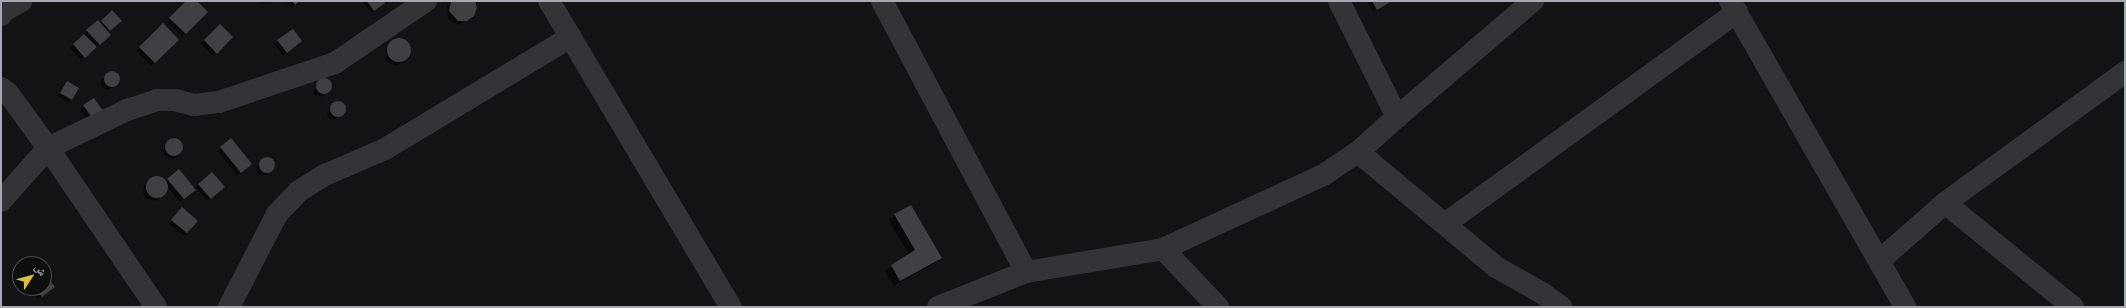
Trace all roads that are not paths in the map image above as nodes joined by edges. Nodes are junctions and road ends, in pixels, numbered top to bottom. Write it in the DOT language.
graph roads {
  1 [pos="426,1"];
  2 [pos="549,1"];
  3 [pos="882,1"];
  4 [pos="1339,1"];
  5 [pos="1533,1"];
  6 [pos="1733,7"];
  7 [pos="571,37"];
  8 [pos="2125,72"];
  9 [pos="1,88"];
  10 [pos="1396,116"];
  11 [pos="48,148"];
  12 [pos="1358,152"];
  13 [pos="1,201"];
  14 [pos="1945,202"];
  15 [pos="1445,224"];
  16 [pos="1163,249"];
  17 [pos="1879,261"];
  18 [pos="1026,272"];
  19 [pos="156,307"];
  20 [pos="229,307"];
  21 [pos="731,307"];
  22 [pos="938,307"];
  23 [pos="1218,307"];
  24 [pos="1561,307"];
  25 [pos="1905,307"];
  26 [pos="2073,307"];
  1 -- 11 [label="street"];
  2 -- 7 [label="street"];
  3 -- 18 [label="street"];
  4 -- 10 [label="street"];
  5 -- 10 [label="street"];
  6 -- 15 [label="street"];
  6 -- 17 [label="street"];
  7 -- 20 [label="street"];
  7 -- 21 [label="street"];
  8 -- 14 [label="street"];
  9 -- 11 [label="street"];
  10 -- 12 [label="street"];
  11 -- 13 [label="street"];
  11 -- 19 [label="street"];
  12 -- 15 [label="street"];
  12 -- 16 [label="street"];
  14 -- 17 [label="street"];
  14 -- 26 [label="street"];
  15 -- 24 [label="street"];
  16 -- 18 [label="street"];
  16 -- 23 [label="street"];
  17 -- 25 [label="street"];
  18 -- 22 [label="street"];
}
